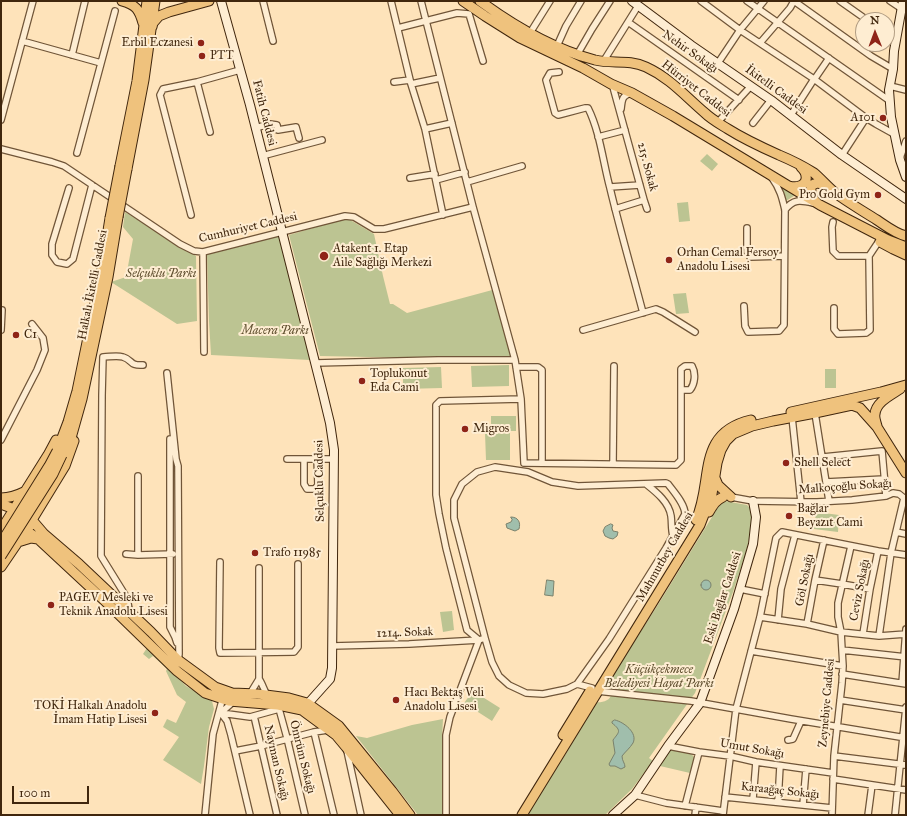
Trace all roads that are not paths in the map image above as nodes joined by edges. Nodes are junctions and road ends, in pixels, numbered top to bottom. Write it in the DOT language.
graph roads {
  1 [pos="33,1"];
  2 [pos="84,1"];
  3 [pos="122,1"];
  4 [pos="148,1"];
  5 [pos="155,1"];
  6 [pos="209,1"];
  7 [pos="221,1"];
  8 [pos="263,1"];
  9 [pos="391,1"];
  10 [pos="421,1"];
  11 [pos="463,1"];
  12 [pos="480,1"];
  13 [pos="550,1"];
  14 [pos="580,1"];
  15 [pos="701,1"];
  16 [pos="747,1"];
  17 [pos="764,1"];
  18 [pos="794,1"];
  19 [pos="840,1"];
  20 [pos="890,1"];
  21 [pos="607,2"];
  22 [pos="635,4"];
  23 [pos="902,5"];
  24 [pos="758,9"];
  25 [pos="115,11"];
  26 [pos="856,12"];
  27 [pos="426,21"];
  28 [pos="628,22"];
  29 [pos="777,22"];
  30 [pos="398,28"];
  31 [pos="147,29"];
  32 [pos="740,30"];
  33 [pos="530,33"];
  34 [pos="896,39"];
  35 [pos="22,41"];
  36 [pos="273,41"];
  37 [pos="760,43"];
  38 [pos="557,46"];
  39 [pos="72,55"];
  40 [pos="577,55"];
  41 [pos="829,58"];
  42 [pos="483,61"];
  43 [pos="101,62"];
  44 [pos="603,62"];
  45 [pos="718,63"];
  46 [pos="893,69"];
  47 [pos="240,70"];
  48 [pos="559,72"];
  49 [pos="440,78"];
  50 [pos="601,78"];
  51 [pos="814,79"];
  52 [pos="197,82"];
  53 [pos="394,82"];
  54 [pos="411,82"];
  55 [pos="611,84"];
  56 [pos="751,86"];
  57 [pos="890,86"];
  58 [pos="906,90"];
  59 [pos="632,93"];
  60 [pos="739,100"];
  61 [pos="771,100"];
  62 [pos="890,101"];
  63 [pos="620,111"];
  64 [pos="791,116"];
  65 [pos="866,118"];
  66 [pos="1,120"];
  67 [pos="718,122"];
  68 [pos="452,123"];
  69 [pos="753,124"];
  70 [pos="255,128"];
  71 [pos="425,129"];
  72 [pos="625,130"];
  73 [pos="210,132"];
  74 [pos="894,134"];
  75 [pos="598,137"];
  76 [pos="299,138"];
  77 [pos="322,140"];
  78 [pos="906,141"];
  79 [pos="1,149"];
  80 [pos="77,153"];
  81 [pos="842,155"];
  82 [pos="262,156"];
  83 [pos="900,160"];
  84 [pos="800,165"];
  85 [pos="522,166"];
  86 [pos="465,172"];
  87 [pos="770,176"];
  88 [pos="435,177"];
  89 [pos="906,177"];
  90 [pos="410,178"];
  91 [pos="467,182"];
  92 [pos="92,185"];
  93 [pos="640,185"];
  94 [pos="785,185"];
  95 [pos="610,187"];
  96 [pos="69,188"];
  97 [pos="834,191"];
  98 [pos="906,199"];
  99 [pos="644,200"];
  100 [pos="820,205"];
  101 [pos="473,207"];
  102 [pos="615,209"];
  103 [pos="647,209"];
  104 [pos="784,210"];
  105 [pos="443,215"];
  106 [pos="191,216"];
  107 [pos="849,219"];
  108 [pos="833,222"];
  109 [pos="747,228"];
  110 [pos="282,231"];
  111 [pos="906,236"];
  112 [pos="879,241"];
  113 [pos="906,247"];
  114 [pos="203,252"];
  115 [pos="906,255"];
  116 [pos="784,256"];
  117 [pos="870,256"];
  118 [pos="744,306"];
  119 [pos="834,308"];
  120 [pos="2,310"];
  121 [pos="643,313"];
  122 [pos="32,324"];
  123 [pos="1,330"];
  124 [pos="583,330"];
  125 [pos="695,332"];
  126 [pos="204,352"];
  127 [pos="515,360"];
  128 [pos="315,363"];
  129 [pos="143,365"];
  130 [pos="614,366"];
  131 [pos="516,367"];
  132 [pos="167,373"];
  133 [pos="906,385"];
  134 [pos="681,390"];
  135 [pos="521,399"];
  136 [pos="78,400"];
  137 [pos="815,413"];
  138 [pos="792,417"];
  139 [pos="877,427"];
  140 [pos="170,439"];
  141 [pos="1,440"];
  142 [pos="60,453"];
  143 [pos="823,457"];
  144 [pos="287,459"];
  145 [pos="304,459"];
  146 [pos="317,459"];
  147 [pos="334,459"];
  148 [pos="542,463"];
  149 [pos="613,464"];
  150 [pos="903,465"];
  151 [pos="906,473"];
  152 [pos="138,476"];
  153 [pos="715,478"];
  154 [pos="884,479"];
  155 [pos="826,482"];
  156 [pos="646,484"];
  157 [pos="26,491"];
  158 [pos="709,491"];
  159 [pos="886,496"];
  160 [pos="727,497"];
  161 [pos="1,498"];
  162 [pos="752,501"];
  163 [pos="830,501"];
  164 [pos="801,502"];
  165 [pos="1,504"];
  166 [pos="40,507"];
  167 [pos="8,513"];
  168 [pos="32,520"];
  169 [pos="702,520"];
  170 [pos="1,530"];
  171 [pos="26,530"];
  172 [pos="896,532"];
  173 [pos="906,534"];
  174 [pos="795,535"];
  175 [pos="41,536"];
  176 [pos="673,536"];
  177 [pos="824,540"];
  178 [pos="18,542"];
  179 [pos="1,543"];
  180 [pos="851,546"];
  181 [pos="878,551"];
  182 [pos="891,553"];
  183 [pos="126,554"];
  184 [pos="171,554"];
  185 [pos="179,554"];
  186 [pos="138,555"];
  187 [pos="906,555"];
  188 [pos="1,556"];
  189 [pos="220,562"];
  190 [pos="298,564"];
  191 [pos="1,567"];
  192 [pos="260,568"];
  193 [pos="815,580"];
  194 [pos="842,584"];
  195 [pos="740,589"];
  196 [pos="870,589"];
  197 [pos="764,594"];
  198 [pos="129,612"];
  199 [pos="760,618"];
  200 [pos="778,620"];
  201 [pos="807,624"];
  202 [pos="906,630"];
  203 [pos="841,632"];
  204 [pos="863,634"];
  205 [pos="906,634"];
  206 [pos="879,636"];
  207 [pos="486,638"];
  208 [pos="479,640"];
  209 [pos="332,646"];
  210 [pos="752,650"];
  211 [pos="842,650"];
  212 [pos="259,652"];
  213 [pos="179,657"];
  214 [pos="905,657"];
  215 [pos="843,666"];
  216 [pos="177,671"];
  217 [pos="842,674"];
  218 [pos="259,679"];
  219 [pos="904,683"];
  220 [pos="577,684"];
  221 [pos="595,690"];
  222 [pos="249,694"];
  223 [pos="212,695"];
  224 [pos="223,695"];
  225 [pos="267,695"];
  226 [pos="840,700"];
  227 [pos="233,702"];
  228 [pos="700,703"];
  229 [pos="305,706"];
  230 [pos="278,707"];
  231 [pos="736,709"];
  232 [pos="906,709"];
  233 [pos="220,712"];
  234 [pos="254,716"];
  235 [pos="801,721"];
  236 [pos="836,727"];
  237 [pos="329,730"];
  238 [pos="314,732"];
  239 [pos="287,738"];
  240 [pos="904,738"];
  241 [pos="788,740"];
  242 [pos="261,746"];
  243 [pos="668,746"];
  244 [pos="346,747"];
  245 [pos="235,751"];
  246 [pos="699,752"];
  247 [pos="730,756"];
  248 [pos="834,756"];
  249 [pos="756,762"];
  250 [pos="903,765"];
  251 [pos="780,766"];
  252 [pos="806,769"];
  253 [pos="833,776"];
  254 [pos="872,785"];
  255 [pos="898,788"];
  256 [pos="906,790"];
  257 [pos="635,795"];
  258 [pos="725,797"];
  259 [pos="753,799"];
  260 [pos="778,802"];
  261 [pos="803,805"];
  262 [pos="685,806"];
  263 [pos="696,807"];
  264 [pos="832,808"];
  265 [pos="723,813"];
  266 [pos="205,815"];
  267 [pos="250,815"];
  268 [pos="277,815"];
  269 [pos="305,815"];
  270 [pos="334,815"];
  271 [pos="361,815"];
  272 [pos="400,815"];
  273 [pos="410,815"];
  274 [pos="446,815"];
  275 [pos="515,815"];
  276 [pos="522,815"];
  277 [pos="613,815"];
  278 [pos="695,815"];
  279 [pos="832,815"];
  280 [pos="868,815"];
  281 [pos="895,815"];
  1 -- 35 [label="street"];
  2 -- 39 [label="street"];
  3 -- 31 [label="main road"];
  4 -- 31 [label="main road, Halkalı İkitelli Caddesi"];
  5 -- 31 [label="main road, Halkalı İkitelli Caddesi"];
  6 -- 31 [label="main road"];
  7 -- 47 [label="main road, Fatih Caddesi"];
  8 -- 36 [label="street"];
  9 -- 30 [label="street"];
  10 -- 27 [label="street"];
  11 -- 50 [label="main road"];
  12 -- 33 [label="main road, Hürriyet Caddesi"];
  13 -- 33 [label="street"];
  14 -- 38 [label="street"];
  15 -- 32 [label="street"];
  16 -- 24 [label="street"];
  17 -- 24 [label="street"];
  18 -- 29 [label="street"];
  18 -- 46 [label="street"];
  19 -- 26 [label="street"];
  20 -- 23 [label="street"];
  21 -- 40 [label="street"];
  22 -- 28 [label="street"];
  22 -- 45 [label="main road, İkitelli Caddesi"];
  23 -- 34 [label="main road"];
  24 -- 29 [label="street"];
  24 -- 32 [label="street"];
  25 -- 43 [label="street"];
  27 -- 30 [label="street"];
  27 -- 42 [label="street"];
  27 -- 49 [label="street"];
  28 -- 44 [label="street"];
  28 -- 60 [label="street, Nehir Sokağı"];
  29 -- 37 [label="street"];
  29 -- 41 [label="street"];
  30 -- 54 [label="street"];
  31 -- 136 [label="main road, Halkalı İkitelli Caddesi, bridge"];
  32 -- 37 [label="street"];
  32 -- 45 [label="street"];
  33 -- 38 [label="main road, Hürriyet Caddesi"];
  34 -- 46 [label="main road"];
  35 -- 39 [label="street"];
  35 -- 66 [label="street"];
  37 -- 51 [label="street"];
  38 -- 40 [label="main road, Hürriyet Caddesi"];
  39 -- 43 [label="street"];
  40 -- 44 [label="main road, Hürriyet Caddesi"];
  41 -- 51 [label="street"];
  41 -- 62 [label="street"];
  43 -- 80 [label="street"];
  44 -- 50 [label="main road"];
  44 -- 67 [label="main road, Hürriyet Caddesi"];
  45 -- 56 [label="main road, İkitelli Caddesi"];
  46 -- 57 [label="main road"];
  47 -- 52 [label="street"];
  47 -- 70 [label="main road, Fatih Caddesi"];
  48 -- 75 [label="street"];
  49 -- 54 [label="street"];
  49 -- 68 [label="street"];
  50 -- 55 [label="main road"];
  51 -- 64 [label="street"];
  51 -- 65 [label="street"];
  52 -- 73 [label="street"];
  52 -- 106 [label="street"];
  53 -- 54 [label="street"];
  54 -- 71 [label="street"];
  55 -- 59 [label="main road"];
  55 -- 63 [label="street, 215. Sokak"];
  56 -- 60 [label="street"];
  56 -- 61 [label="main road, İkitelli Caddesi"];
  57 -- 58 [label="street"];
  57 -- 62 [label="main road"];
  59 -- 63 [label="street"];
  59 -- 87 [label="main road"];
  60 -- 67 [label="street"];
  61 -- 64 [label="main road, İkitelli Caddesi"];
  61 -- 69 [label="street"];
  62 -- 74 [label="main road"];
  63 -- 72 [label="street, 215. Sokak"];
  64 -- 81 [label="main road, İkitelli Caddesi"];
  65 -- 74 [label="street"];
  65 -- 81 [label="street"];
  67 -- 84 [label="main road, Hürriyet Caddesi"];
  68 -- 71 [label="street"];
  68 -- 86 [label="street"];
  70 -- 76 [label="street"];
  70 -- 82 [label="main road, Fatih Caddesi"];
  71 -- 88 [label="street"];
  72 -- 75 [label="street"];
  72 -- 93 [label="street, 215. Sokak"];
  74 -- 83 [label="main road"];
  75 -- 95 [label="street"];
  77 -- 82 [label="street"];
  78 -- 83 [label="street"];
  79 -- 92 [label="street, Cumhuriyet Caddesi"];
  81 -- 98 [label="main road, İkitelli Caddesi"];
  82 -- 110 [label="main road, Fatih Caddesi"];
  83 -- 89 [label="main road"];
  84 -- 94 [label="main road"];
  84 -- 97 [label="main road, Hürriyet Caddesi"];
  85 -- 91 [label="street"];
  86 -- 88 [label="street"];
  86 -- 91 [label="street"];
  87 -- 94 [label="main road"];
  87 -- 104 [label="street"];
  88 -- 90 [label="street"];
  88 -- 105 [label="street"];
  91 -- 101 [label="street"];
  92 -- 96 [label="street"];
  92 -- 114 [label="street, Cumhuriyet Caddesi"];
  93 -- 95 [label="street"];
  93 -- 99 [label="street, 215. Sokak"];
  94 -- 100 [label="main road"];
  95 -- 102 [label="street"];
  97 -- 100 [label="main road"];
  97 -- 111 [label="main road, Hürriyet Caddesi"];
  99 -- 102 [label="street, 215. Sokak"];
  99 -- 103 [label="street"];
  100 -- 104 [label="street"];
  100 -- 107 [label="main road"];
  101 -- 105 [label="street, Cumhuriyet Caddesi"];
  101 -- 127 [label="street"];
  102 -- 121 [label="street"];
  104 -- 116 [label="street"];
  105 -- 110 [label="street, Cumhuriyet Caddesi"];
  107 -- 112 [label="main road"];
  107 -- 113 [label="main road"];
  108 -- 117 [label="street"];
  109 -- 116 [label="street"];
  110 -- 114 [label="street, Cumhuriyet Caddesi"];
  110 -- 128 [label="main road, Selçuklu Caddesi"];
  112 -- 115 [label="main road"];
  112 -- 117 [label="street"];
  114 -- 126 [label="street"];
  116 -- 118 [label="street"];
  117 -- 119 [label="street"];
  120 -- 123 [label="street"];
  121 -- 124 [label="street"];
  121 -- 125 [label="street"];
  122 -- 141 [label="street"];
  127 -- 128 [label="street"];
  127 -- 131 [label="street"];
  128 -- 147 [label="main road, Selçuklu Caddesi"];
  129 -- 198 [label="street"];
  130 -- 149 [label="street"];
  131 -- 135 [label="street"];
  131 -- 148 [label="street"];
  132 -- 185 [label="street"];
  133 -- 139 [label="main road"];
  133 -- 158 [label="main road, Mahmutbey Caddesi"];
  134 -- 149 [label="street"];
  135 -- 148 [label="street"];
  135 -- 208 [label="street"];
  136 -- 142 [label="main road, Halkalı İkitelli Caddesi"];
  136 -- 157 [label="main road"];
  136 -- 166 [label="main road"];
  137 -- 138 [label="main road, Mahmutbey Caddesi"];
  137 -- 139 [label="main road, Mahmutbey Caddesi"];
  137 -- 143 [label="street"];
  138 -- 153 [label="main road, Mahmutbey Caddesi"];
  138 -- 164 [label="street"];
  139 -- 150 [label="main road, Mahmutbey Caddesi"];
  140 -- 184 [label="street"];
  142 -- 179 [label="main road, Halkalı İkitelli Caddesi, bridge"];
  142 -- 188 [label="main road, Halkalı İkitelli Caddesi, bridge"];
  143 -- 154 [label="street"];
  143 -- 155 [label="street"];
  144 -- 145 [label="street"];
  145 -- 146 [label="street"];
  145 -- 146 [label="street"];
  146 -- 147 [label="street"];
  147 -- 209 [label="main road, Selçuklu Caddesi"];
  148 -- 149 [label="street"];
  150 -- 151 [label="main road, Mahmutbey Caddesi"];
  152 -- 186 [label="street"];
  153 -- 158 [label="main road, Mahmutbey Caddesi"];
  153 -- 160 [label="main road"];
  154 -- 155 [label="street"];
  154 -- 159 [label="street"];
  155 -- 163 [label="street"];
  156 -- 176 [label="street"];
  156 -- 176 [label="street"];
  156 -- 207 [label="street"];
  157 -- 161 [label="main road"];
  157 -- 167 [label="main road"];
  158 -- 160 [label="main road"];
  158 -- 169 [label="main road, Mahmutbey Caddesi"];
  158 -- 221 [label="main road, Mahmutbey Caddesi"];
  159 -- 163 [label="street, Malkoçoğlu Sokağı"];
  159 -- 172 [label="street, Malkoçoğlu Sokağı"];
  160 -- 162 [label="street, Malkoçoğlu Sokağı"];
  160 -- 169 [label="main road"];
  162 -- 164 [label="street, Malkoçoğlu Sokağı"];
  162 -- 195 [label="main road, Eski Bağlar Caddesi"];
  163 -- 164 [label="street, Malkoçoğlu Sokağı"];
  165 -- 167 [label="main road"];
  166 -- 168 [label="main road"];
  166 -- 175 [label="main road"];
  167 -- 168 [label="main road"];
  167 -- 170 [label="main road"];
  167 -- 171 [label="main road"];
  168 -- 171 [label="main road"];
  168 -- 175 [label="main road"];
  169 -- 221 [label="main road, Mahmutbey Caddesi"];
  171 -- 175 [label="main road"];
  171 -- 178 [label="main road"];
  172 -- 173 [label="street"];
  172 -- 182 [label="street, Malkoçoğlu Sokağı"];
  174 -- 177 [label="street"];
  174 -- 197 [label="street"];
  174 -- 200 [label="street"];
  175 -- 178 [label="main road"];
  175 -- 198 [label="main road"];
  175 -- 216 [label="main road"];
  176 -- 220 [label="street"];
  177 -- 180 [label="street"];
  177 -- 193 [label="street, Göl Sokağı"];
  178 -- 191 [label="main road"];
  180 -- 181 [label="street"];
  180 -- 194 [label="street, Zeynebiye Caddesi"];
  181 -- 182 [label="street"];
  181 -- 196 [label="street, Ceviz Sokağı"];
  182 -- 187 [label="street"];
  182 -- 206 [label="street, Malkoçoğlu Sokağı"];
  183 -- 186 [label="street"];
  184 -- 185 [label="street"];
  184 -- 186 [label="street"];
  184 -- 213 [label="street"];
  185 -- 213 [label="street"];
  189 -- 212 [label="street"];
  190 -- 212 [label="street"];
  192 -- 212 [label="street"];
  193 -- 194 [label="street"];
  193 -- 201 [label="street, Göl Sokağı"];
  194 -- 196 [label="street"];
  194 -- 203 [label="street, Zeynebiye Caddesi"];
  195 -- 197 [label="street"];
  195 -- 228 [label="main road, Eski Bağlar Caddesi"];
  196 -- 204 [label="street, Ceviz Sokağı"];
  197 -- 199 [label="street"];
  198 -- 213 [label="main road"];
  199 -- 200 [label="street"];
  199 -- 210 [label="street"];
  200 -- 201 [label="street"];
  201 -- 203 [label="street"];
  202 -- 205 [label="street"];
  203 -- 204 [label="street"];
  203 -- 211 [label="street, Zeynebiye Caddesi"];
  204 -- 206 [label="street"];
  205 -- 206 [label="street"];
  205 -- 214 [label="street"];
  207 -- 208 [label="street, 1214. Sokak"];
  207 -- 220 [label="street"];
  208 -- 209 [label="street, 1214. Sokak"];
  208 -- 274 [label="street"];
  209 -- 229 [label="main road, Selçuklu Caddesi"];
  210 -- 215 [label="street"];
  210 -- 231 [label="street"];
  211 -- 214 [label="street"];
  211 -- 215 [label="street, Zeynebiye Caddesi"];
  212 -- 218 [label="street"];
  213 -- 216 [label="street"];
  213 -- 224 [label="main road"];
  214 -- 219 [label="street"];
  215 -- 217 [label="street, Zeynebiye Caddesi"];
  216 -- 223 [label="main road"];
  217 -- 219 [label="street"];
  217 -- 226 [label="street, Zeynebiye Caddesi"];
  218 -- 222 [label="street"];
  218 -- 225 [label="street"];
  220 -- 221 [label="street"];
  221 -- 228 [label="street"];
  221 -- 275 [label="main road, Mahmutbey Caddesi"];
  221 -- 276 [label="main road, Mahmutbey Caddesi"];
  222 -- 224 [label="main road"];
  222 -- 225 [label="main road"];
  223 -- 224 [label="main road"];
  223 -- 233 [label="street"];
  224 -- 227 [label="main road"];
  224 -- 233 [label="street"];
  225 -- 229 [label="main road"];
  226 -- 232 [label="street"];
  226 -- 236 [label="street, Zeynebiye Caddesi"];
  227 -- 230 [label="main road"];
  227 -- 233 [label="street"];
  228 -- 231 [label="street"];
  228 -- 243 [label="main road, Eski Bağlar Caddesi"];
  229 -- 230 [label="main road"];
  229 -- 237 [label="main road"];
  229 -- 273 [label="main road"];
  230 -- 234 [label="street"];
  230 -- 239 [label="street, Ömrüm Sokağı"];
  231 -- 235 [label="street"];
  231 -- 247 [label="street"];
  232 -- 240 [label="street"];
  233 -- 234 [label="street"];
  233 -- 245 [label="street"];
  233 -- 266 [label="street"];
  234 -- 242 [label="street, Nayman Sokağı"];
  235 -- 236 [label="street"];
  235 -- 241 [label="street"];
  236 -- 240 [label="street"];
  236 -- 248 [label="street, Zeynebiye Caddesi"];
  237 -- 238 [label="street"];
  237 -- 244 [label="main road"];
  238 -- 239 [label="street"];
  238 -- 270 [label="street"];
  239 -- 242 [label="street"];
  239 -- 269 [label="street, Ömrüm Sokağı"];
  240 -- 250 [label="street"];
  242 -- 245 [label="street"];
  242 -- 268 [label="street, Nayman Sokağı"];
  243 -- 246 [label="street, Umut Sokağı"];
  243 -- 257 [label="main road, Eski Bağlar Caddesi"];
  244 -- 271 [label="street"];
  244 -- 272 [label="main road"];
  245 -- 267 [label="street"];
  246 -- 247 [label="street, Umut Sokağı"];
  246 -- 262 [label="street"];
  247 -- 249 [label="street, Umut Sokağı"];
  247 -- 258 [label="street"];
  248 -- 250 [label="street"];
  248 -- 253 [label="street, Zeynebiye Caddesi"];
  249 -- 251 [label="street, Umut Sokağı"];
  249 -- 259 [label="street"];
  250 -- 255 [label="street"];
  251 -- 252 [label="street, Umut Sokağı"];
  251 -- 260 [label="street"];
  252 -- 253 [label="street, Umut Sokağı"];
  252 -- 261 [label="street"];
  253 -- 254 [label="street, Umut Sokağı"];
  253 -- 264 [label="street, Zeynebiye Caddesi"];
  254 -- 255 [label="street, Umut Sokağı"];
  254 -- 280 [label="street"];
  255 -- 256 [label="street, Umut Sokağı"];
  255 -- 281 [label="street"];
  257 -- 262 [label="street"];
  257 -- 277 [label="main road, Eski Bağlar Caddesi"];
  258 -- 259 [label="street, Karaağaç Sokağı"];
  258 -- 265 [label="street"];
  259 -- 260 [label="street, Karaağaç Sokağı"];
  260 -- 261 [label="street, Karaağaç Sokağı"];
  261 -- 264 [label="street, Karaağaç Sokağı"];
  262 -- 263 [label="street"];
  263 -- 265 [label="street"];
  263 -- 278 [label="street"];
  264 -- 279 [label="street, Zeynebiye Caddesi"];
}
